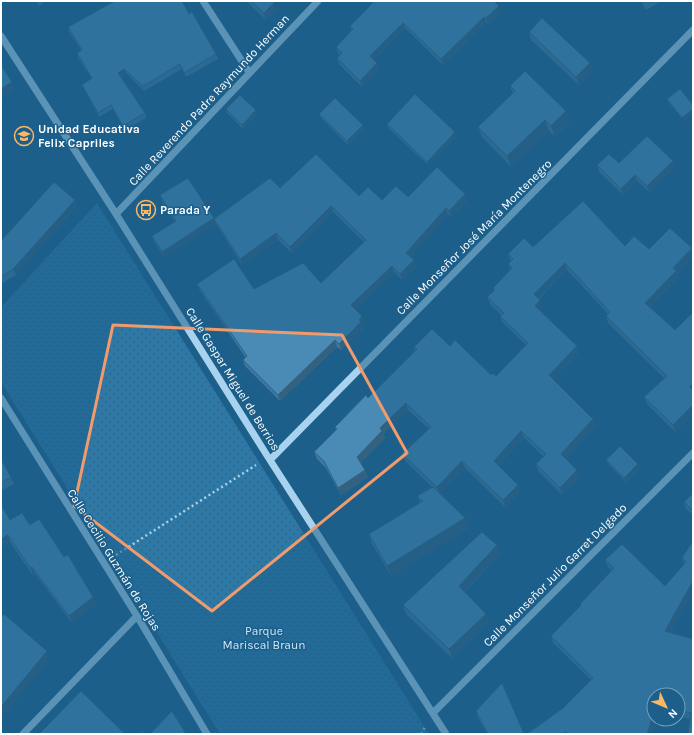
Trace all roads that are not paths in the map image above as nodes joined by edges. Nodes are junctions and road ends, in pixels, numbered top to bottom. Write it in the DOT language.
graph roads {
  1 [pos="204,1"];
  2 [pos="318,1"];
  3 [pos="693,30"];
  4 [pos="1,36"];
  5 [pos="249,72"];
  6 [pos="116,214"];
  7 [pos="1,398"];
  8 [pos="693,453"];
  9 [pos="269,458"];
  10 [pos="137,616"];
  11 [pos="433,713"];
  12 [pos="23,734"];
  13 [pos="206,734"];
  14 [pos="446,734"];
  1 -- 5 [label="street"];
  2 -- 5 [label="street, Calle Reverendo Padre Raymundo Herman"];
  3 -- 9 [label="street, Calle Monseñor José María Montenegro"];
  4 -- 6 [label="street, Calle Gaspar Miguel de Berrios"];
  5 -- 6 [label="street, Calle Reverendo Padre Raymundo Herman"];
  6 -- 9 [label="street, Calle Gaspar Miguel de Berrios"];
  7 -- 10 [label="street, Calle Cecilio Guzmán de Rojas"];
  8 -- 11 [label="street, Calle Monseñor Julio Garret Delgado"];
  9 -- 11 [label="street, Calle Gaspar Miguel de Berrios"];
  10 -- 12 [label="street"];
  10 -- 13 [label="street, Calle Cecilio Guzmán de Rojas"];
  11 -- 14 [label="street, Calle Gaspar Miguel de Berrios"];
}
